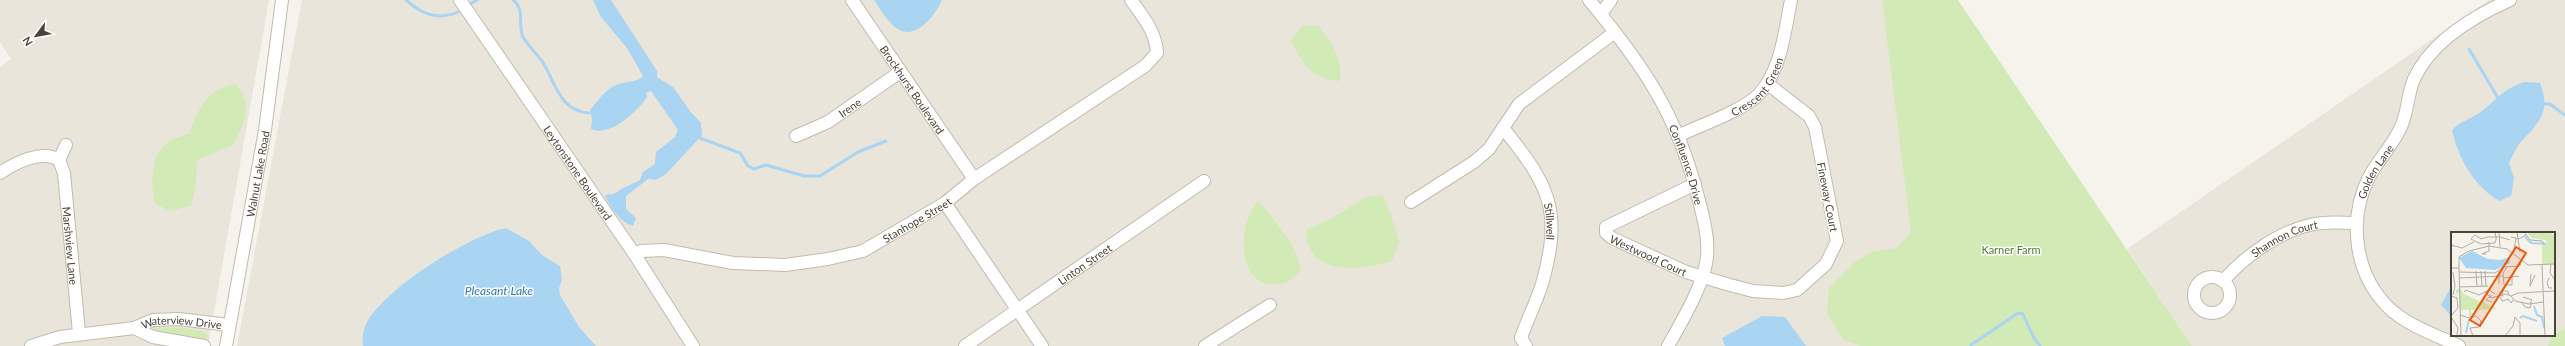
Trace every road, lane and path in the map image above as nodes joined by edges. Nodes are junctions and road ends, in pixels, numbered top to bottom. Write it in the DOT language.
graph roads {
  1 [pos="282,0"];
  2 [pos="460,0"];
  3 [pos="852,0"];
  4 [pos="1131,0"];
  5 [pos="1589,0"];
  6 [pos="1611,0"];
  7 [pos="1791,0"];
  8 [pos="2510,0"];
  9 [pos="1601,14"];
  10 [pos="1615,32"];
  11 [pos="900,72"];
  12 [pos="1768,84"];
  13 [pos="1503,128"];
  14 [pos="796,136"];
  15 [pos="1678,136"];
  16 [pos="66,145"];
  17 [pos="59,160"];
  18 [pos="0,173"];
  19 [pos="974,179"];
  20 [pos="1204,181"];
  21 [pos="1695,184"];
  22 [pos="1411,202"];
  23 [pos="945,203"];
  24 [pos="2357,223"];
  25 [pos="635,255"];
  26 [pos="1701,275"];
  27 [pos="2223,281"];
  28 [pos="1270,305"];
  29 [pos="1018,310"];
  30 [pos="229,326"];
  31 [pos="134,328"];
  32 [pos="79,333"];
  33 [pos="31,346"];
  34 [pos="204,346"];
  35 [pos="226,346"];
  36 [pos="693,346"];
  37 [pos="965,346"];
  38 [pos="1042,346"];
  39 [pos="1205,346"];
  40 [pos="1526,346"];
  41 [pos="1668,346"];
  42 [pos="2459,346"];
  1 -- 30 [label="street, Walnut Lake Road"];
  2 -- 25 [label="street, Leytonstone Boulevard"];
  3 -- 11 [label="street, Brockhurst Boulevard"];
  4 -- 19 [label="street, Stanhope Street"];
  5 -- 9 [label="street, Confluence Drive"];
  6 -- 9 [label="street"];
  7 -- 12 [label="street, Crescent Green"];
  8 -- 24 [label="street, Golden Lane"];
  9 -- 10 [label="street, Confluence Drive"];
  10 -- 13 [label="street"];
  10 -- 15 [label="street, Confluence Drive"];
  11 -- 14 [label="street, Irene"];
  11 -- 19 [label="street, Brockhurst Boulevard"];
  12 -- 15 [label="street, Crescent Green"];
  12 -- 26 [label="street, Fineway Court"];
  13 -- 22 [label="street"];
  13 -- 40 [label="street, Stillwell"];
  15 -- 21 [label="street, Confluence Drive"];
  16 -- 17 [label="street"];
  17 -- 18 [label="street"];
  17 -- 32 [label="street, Marshview Lane"];
  19 -- 23 [label="street, Stanhope Street"];
  20 -- 29 [label="street, Linton Street"];
  21 -- 26 [label="street, Confluence Drive"];
  21 -- 26 [label="street, Westwood Court"];
  23 -- 25 [label="street, Stanhope Street"];
  23 -- 29 [label="street"];
  24 -- 27 [label="street, Shannon Court"];
  24 -- 42 [label="street, Golden Lane"];
  25 -- 36 [label="street, Leytonstone Boulevard"];
  26 -- 41 [label="street, Confluence Drive"];
  28 -- 39 [label="street"];
  29 -- 37 [label="street, Linton Street"];
  29 -- 38 [label="street"];
  30 -- 31 [label="street, Waterview Drive"];
  30 -- 35 [label="street, Walnut Lake Road"];
  31 -- 32 [label="street, Waterview Drive"];
  31 -- 34 [label="street, Waterview Drive"];
  32 -- 33 [label="street, Waterview Drive"];
}
